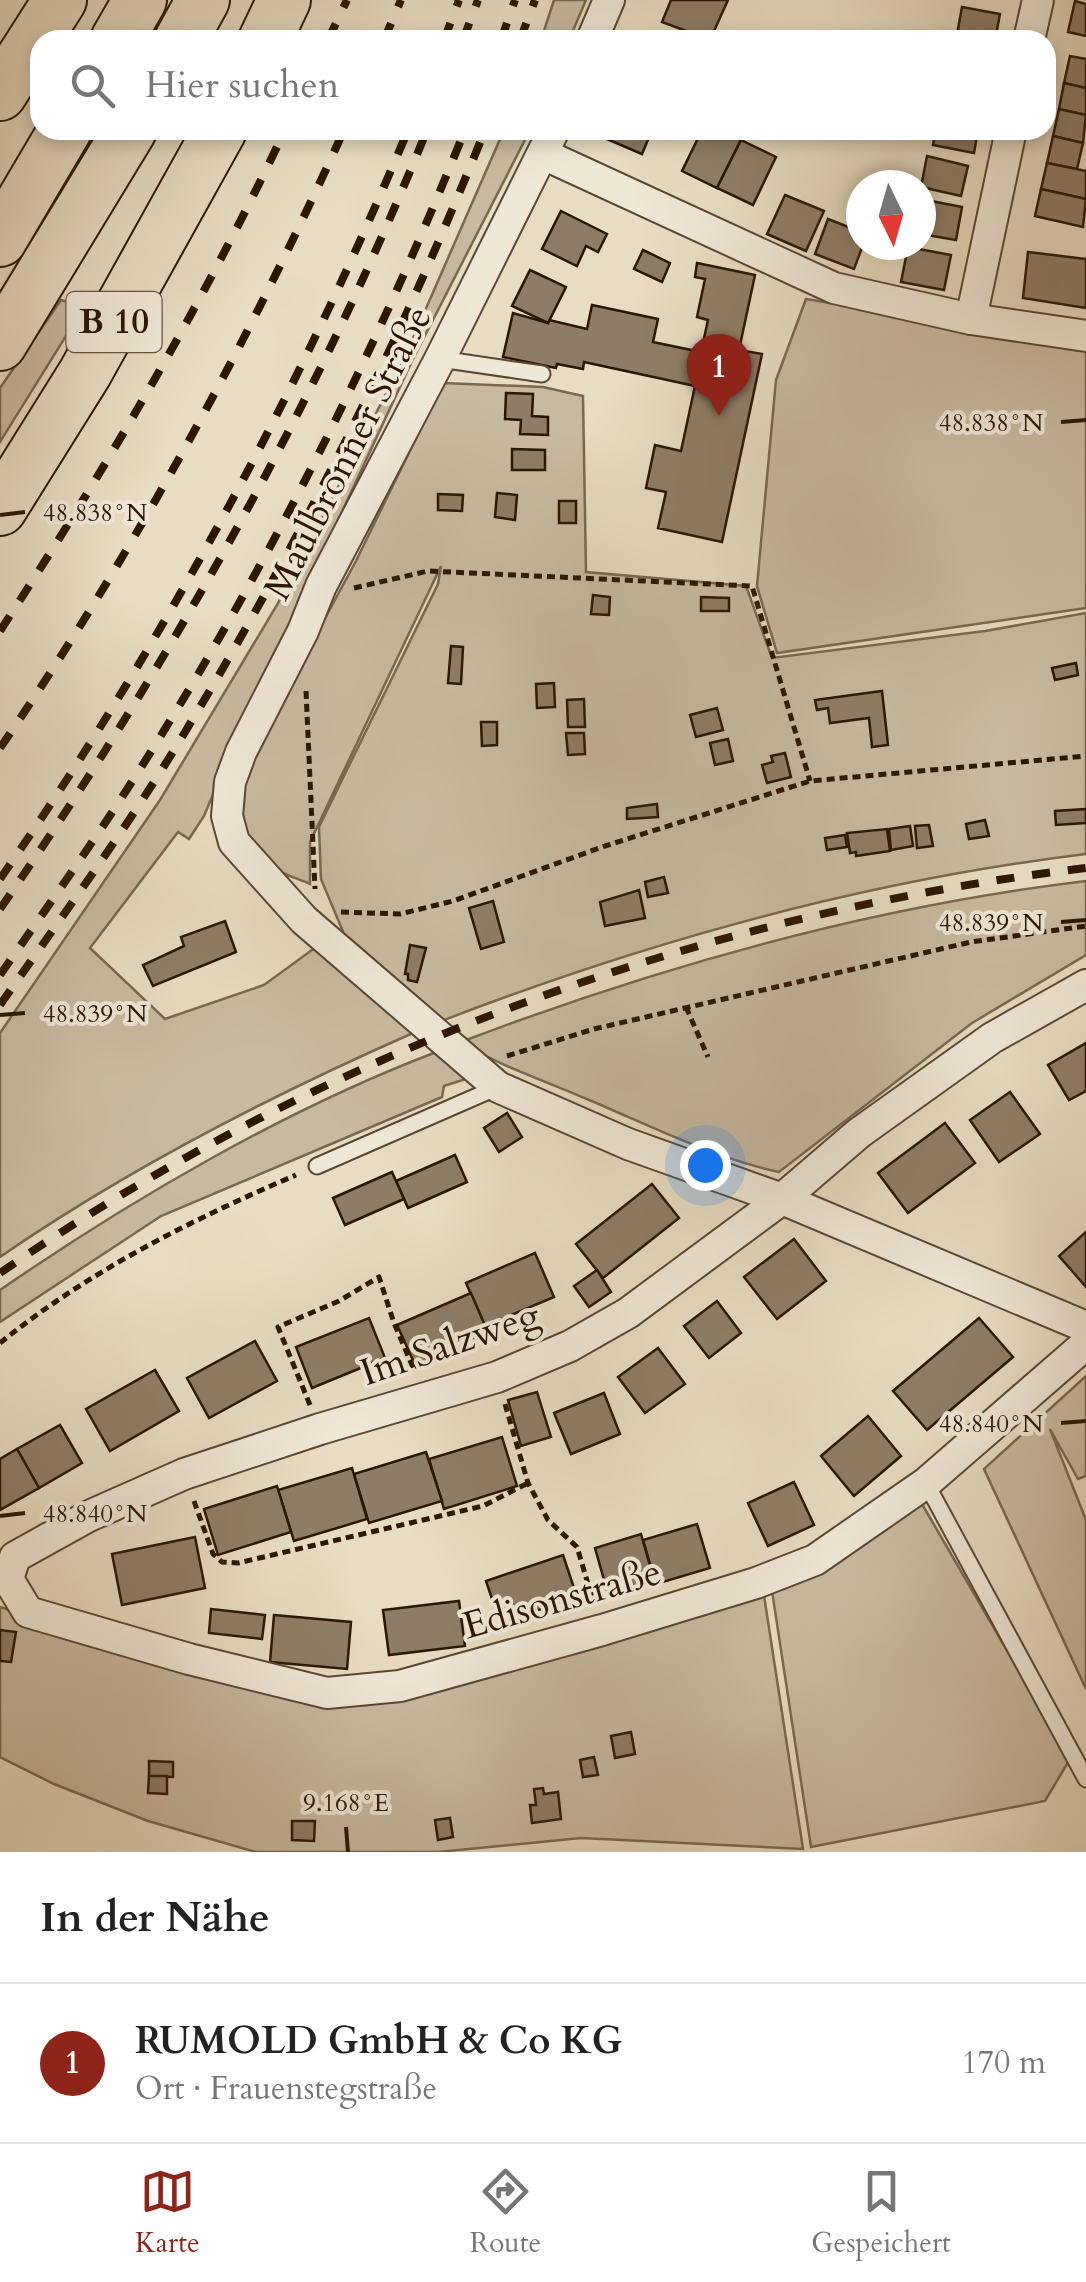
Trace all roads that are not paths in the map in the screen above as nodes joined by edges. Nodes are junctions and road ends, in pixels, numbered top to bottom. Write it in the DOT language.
graph roads {
  1 [pos="60,0"];
  2 [pos="140,0"];
  3 [pos="203,0"];
  4 [pos="284,0"];
  5 [pos="609,0"];
  6 [pos="1038,0"];
  7 [pos="41,30"];
  8 [pos="123,30"];
  9 [pos="186,30"];
  10 [pos="270,30"];
  11 [pos="596,30"];
  12 [pos="1032,30"];
  13 [pos="30,47"];
  14 [pos="0,94"];
  15 [pos="59,140"];
  16 [pos="124,140"];
  17 [pos="214,140"];
  18 [pos="1008,140"];
  19 [pos="549,142"];
  20 [pos="0,240"];
  21 [pos="971,318"];
  22 [pos="1086,336"];
  23 [pos="0,344"];
  24 [pos="440,360"];
  25 [pos="542,374"];
  26 [pos="0,509"];
  27 [pos="1086,984"];
  28 [pos="498,1087"];
  29 [pos="317,1166"];
  30 [pos="782,1200"];
  31 [pos="1086,1327"];
  32 [pos="1086,1344"];
  33 [pos="926,1483"];
  34 [pos="4,1580"];
  35 [pos="1086,1779"];
  1 -- 7 [label="highway"];
  2 -- 8 [label="highway"];
  3 -- 9 [label="highway"];
  4 -- 10 [label="highway"];
  5 -- 11 [label="street"];
  6 -- 12 [label="street"];
  13 -- 14 [label="highway"];
  15 -- 20 [label="highway"];
  16 -- 23 [label="highway"];
  17 -- 26 [label="highway, B 10"];
  18 -- 21 [label="street"];
  19 -- 21 [label="street"];
  19 -- 24 [label="street, Maulbronner Straße"];
  21 -- 22 [label="street"];
  24 -- 25 [label="lane"];
  24 -- 28 [label="street, Maulbronner Straße"];
  27 -- 30 [label="street, Im Salzweg"];
  28 -- 29 [label="lane"];
  28 -- 30 [label="street"];
  30 -- 31 [label="street"];
  30 -- 34 [label="street, Im Salzweg"];
  32 -- 33 [label="street, Edisonstraße"];
  33 -- 34 [label="street, Edisonstraße"];
  33 -- 35 [label="lane"];
}
